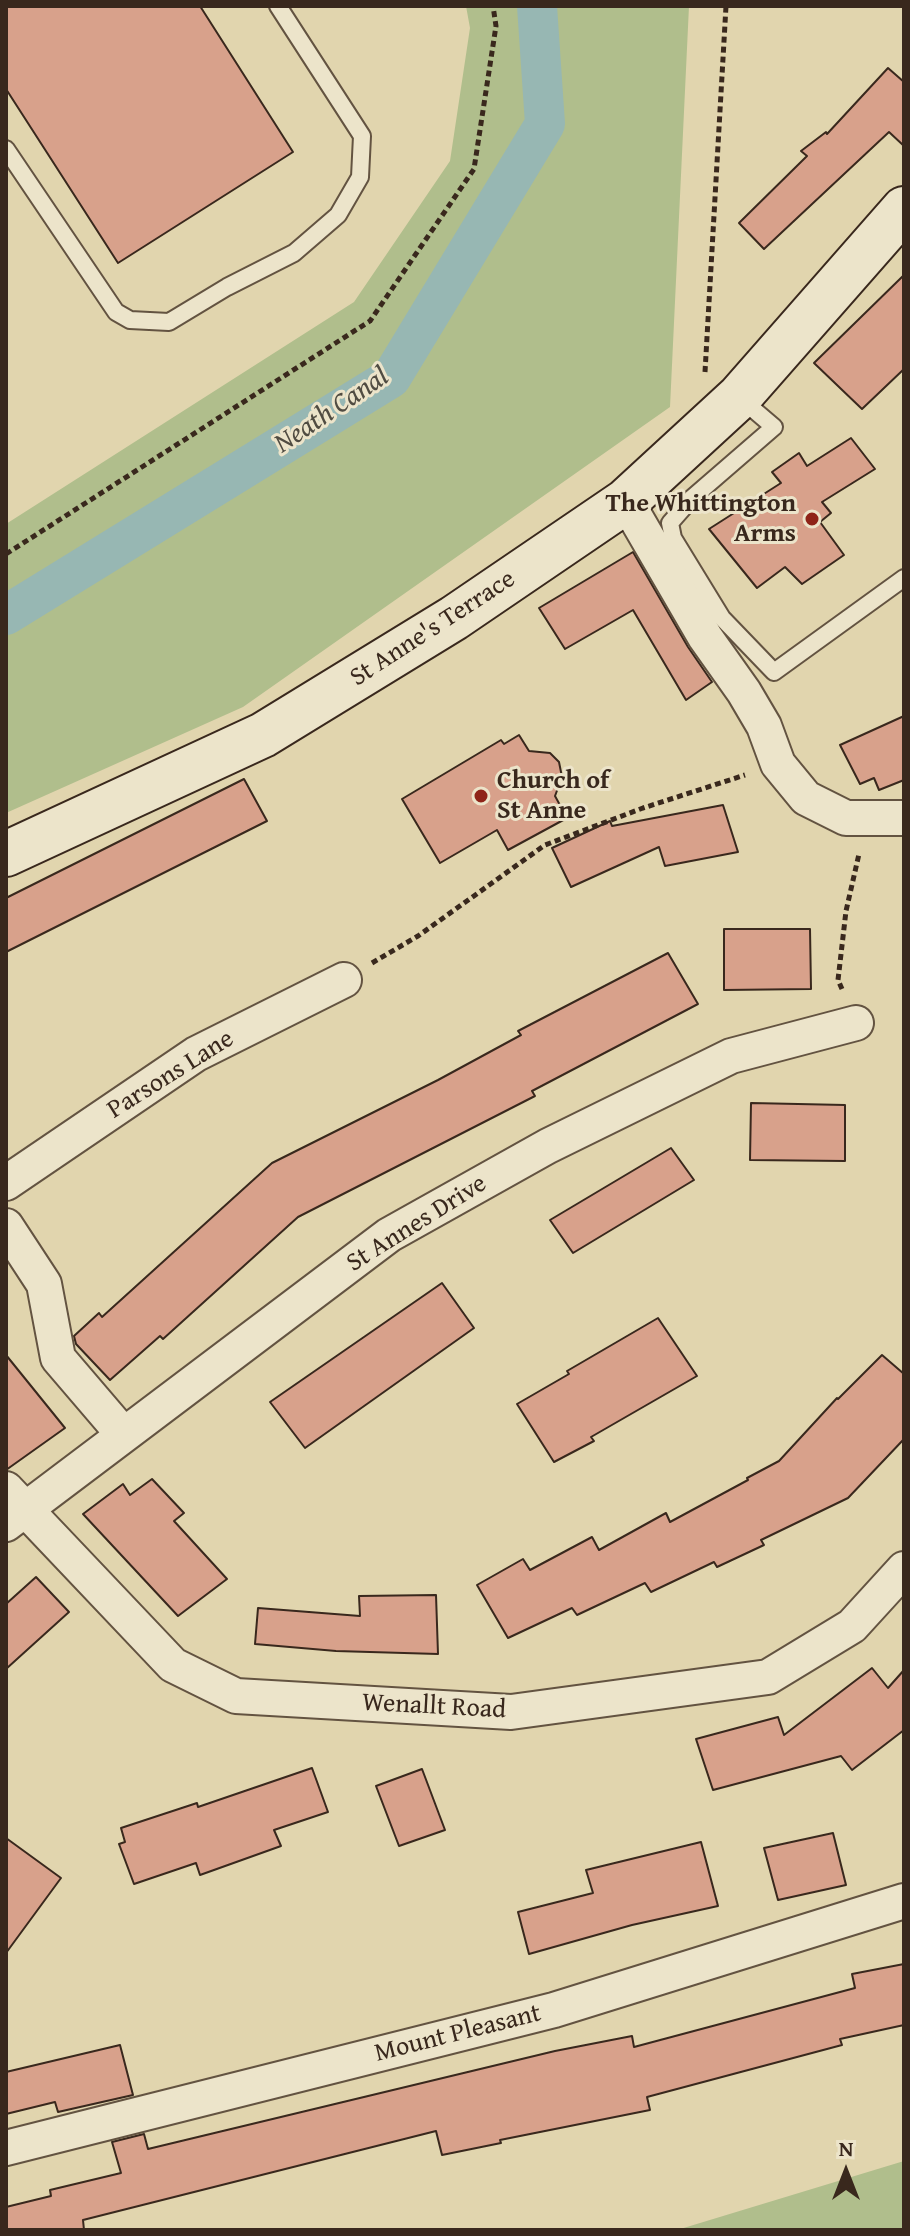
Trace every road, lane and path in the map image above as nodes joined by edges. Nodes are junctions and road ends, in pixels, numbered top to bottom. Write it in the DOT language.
graph roads {
  1 [pos="278,6"];
  2 [pos="493,6"];
  3 [pos="726,6"];
  4 [pos="6,149"];
  5 [pos="904,209"];
  6 [pos="739,397"];
  7 [pos="701,431"];
  8 [pos="626,501"];
  9 [pos="6,554"];
  10 [pos="904,578"];
  11 [pos="778,764"];
  12 [pos="904,818"];
  13 [pos="6,854"];
  14 [pos="852,888"];
  15 [pos="344,980"];
  16 [pos="856,1023"];
  17 [pos="6,1183"];
  18 [pos="6,1226"];
  19 [pos="123,1434"];
  20 [pos="12,1507"];
  21 [pos="904,1569"];
  22 [pos="904,1901"];
  23 [pos="6,2148"];
  1 -- 4 [label="lane"];
  2 -- 9 [label="path"];
  3 -- 7 [label="path"];
  5 -- 6 [label="main road, St Anne's Terrace"];
  6 -- 7 [label="main road, St Anne's Terrace"];
  6 -- 10 [label="lane"];
  7 -- 8 [label="main road, St Anne's Terrace"];
  8 -- 11 [label="street"];
  8 -- 13 [label="main road, St Anne's Terrace"];
  11 -- 12 [label="street"];
  11 -- 15 [label="path"];
  14 -- 16 [label="path"];
  15 -- 17 [label="street, Parsons Lane"];
  16 -- 19 [label="street, St Annes Drive"];
  18 -- 19 [label="street"];
  19 -- 20 [label="street, St Annes Drive"];
  20 -- 21 [label="street, Wenallt Road"];
  22 -- 23 [label="street, Mount Pleasant"];
}
